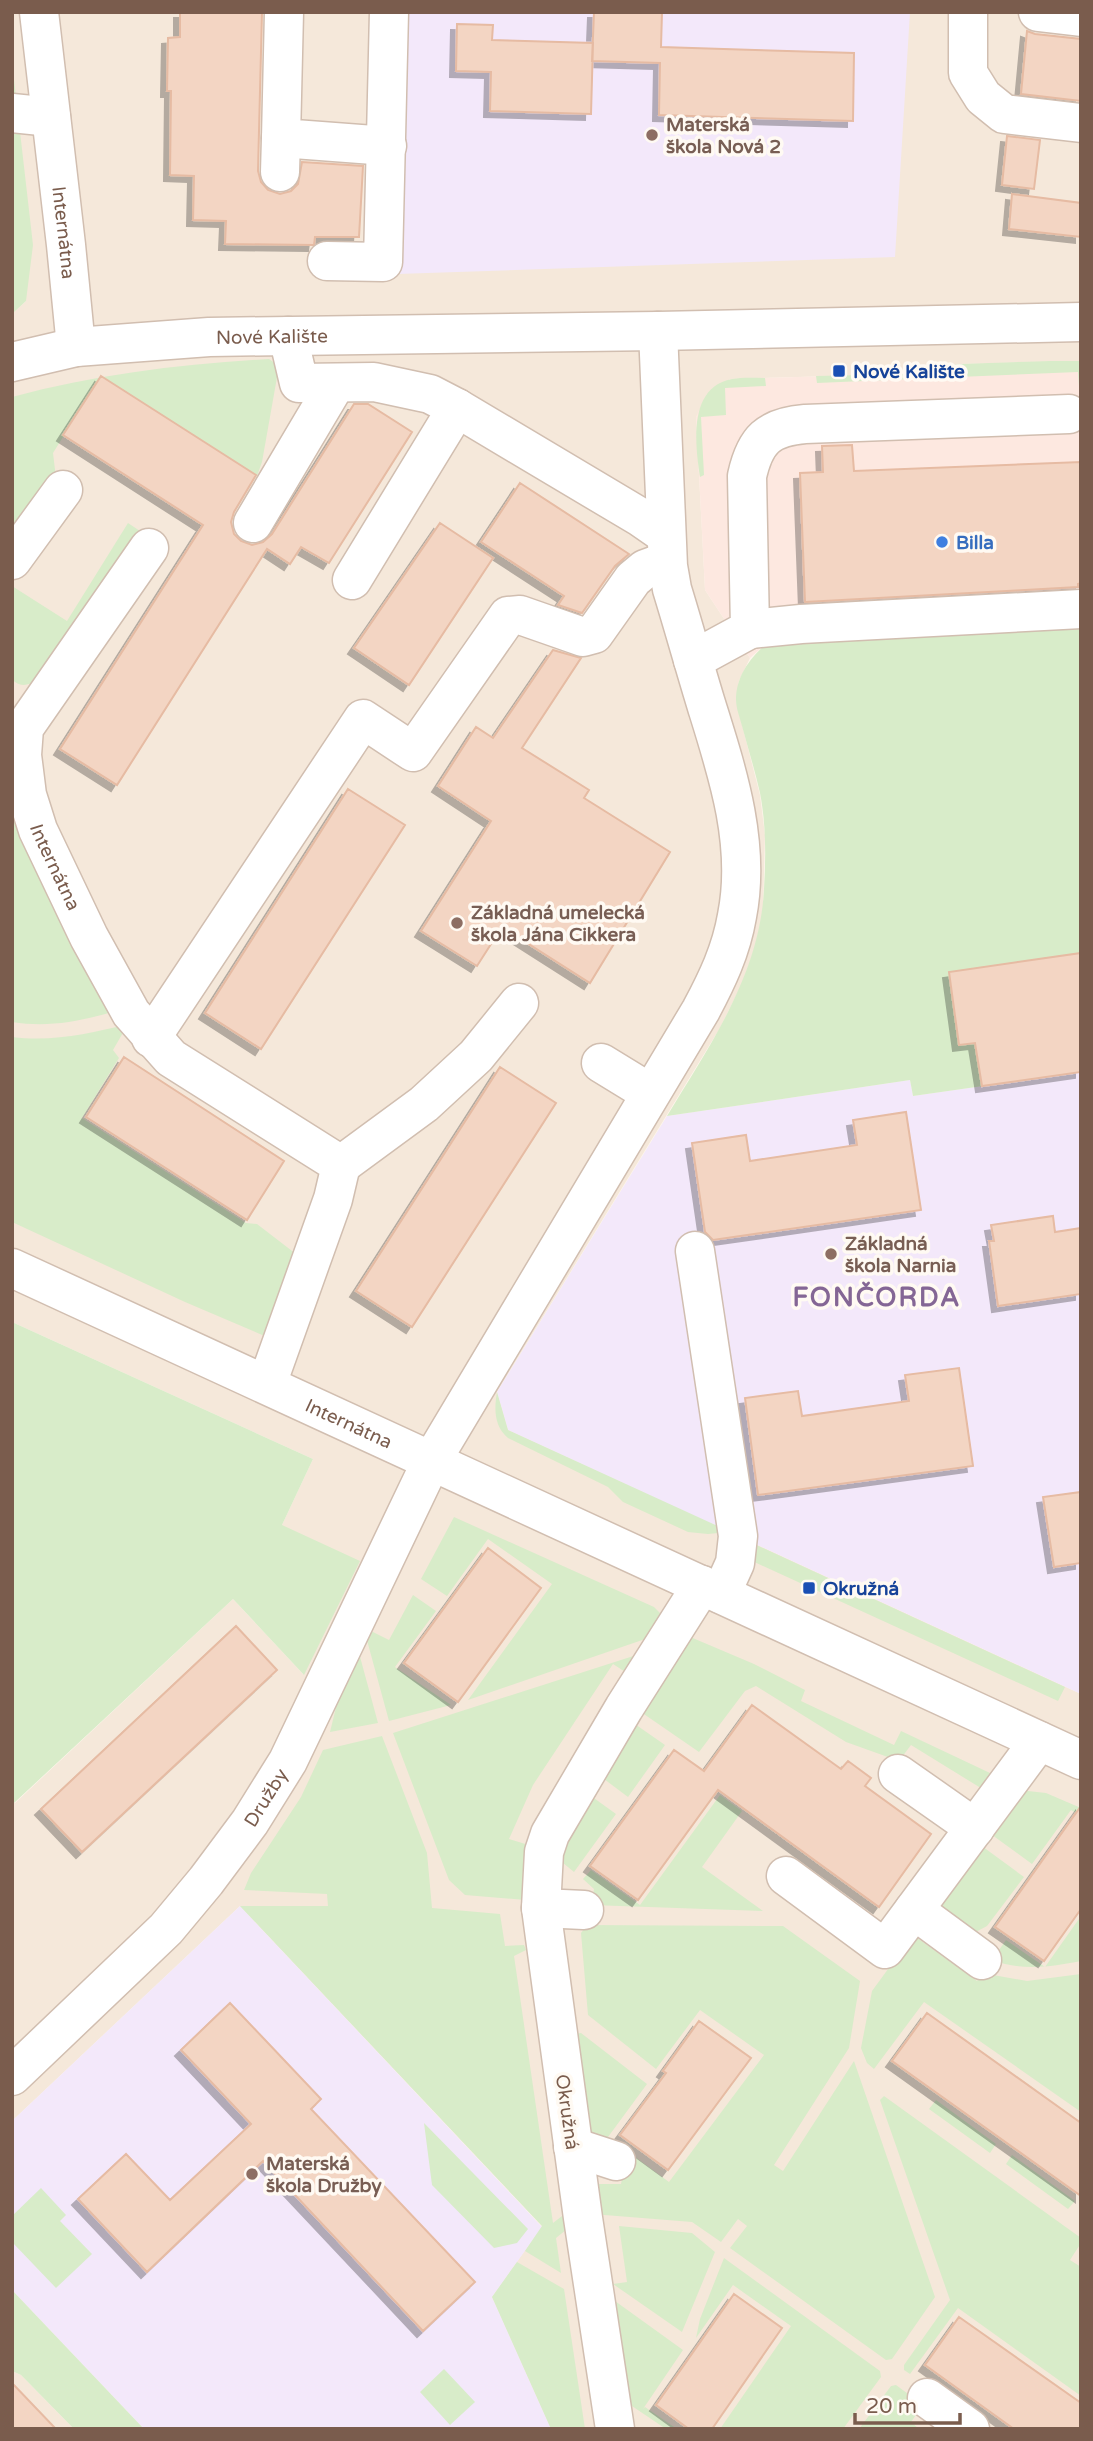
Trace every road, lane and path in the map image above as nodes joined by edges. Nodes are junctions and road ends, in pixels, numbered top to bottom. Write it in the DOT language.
graph roads {
  1 [pos="39,12"];
  2 [pos="284,12"];
  3 [pos="389,12"];
  4 [pos="968,12"];
  5 [pos="12,113"];
  6 [pos="51,117"];
  7 [pos="1081,123"];
  8 [pos="387,146"];
  9 [pos="327,261"];
  10 [pos="1081,322"];
  11 [pos="659,331"];
  12 [pos="288,336"];
  13 [pos="76,347"];
  14 [pos="12,362"];
  15 [pos="336,383"];
  16 [pos="457,408"];
  17 [pos="1069,414"];
  18 [pos="63,490"];
  19 [pos="253,523"];
  20 [pos="149,548"];
  21 [pos="666,548"];
  22 [pos="12,560"];
  23 [pos="352,580"];
  24 [pos="1081,609"];
  25 [pos="750,629"];
  26 [pos="693,660"];
  27 [pos="18,716"];
  28 [pos="519,1003"];
  29 [pos="151,1038"];
  30 [pos="601,1063"];
  31 [pos="650,1093"];
  32 [pos="341,1165"];
  33 [pos="695,1251"];
  34 [pos="12,1268"];
  35 [pos="267,1384"];
  36 [pos="432,1460"];
  37 [pos="711,1589"];
  38 [pos="1040,1741"];
  39 [pos="1081,1760"];
  40 [pos="898,1774"];
  41 [pos="975,1828"];
  42 [pos="786,1876"];
  43 [pos="541,1908"];
  44 [pos="584,1910"];
  45 [pos="914,1910"];
  46 [pos="982,1960"];
  47 [pos="12,2076"];
  48 [pos="573,2147"];
  49 [pos="616,2161"];
  50 [pos="927,2398"];
  51 [pos="615,2429"];
  52 [pos="970,2429"];
  1 -- 6 [label="street, Internátna"];
  2 -- 8 [label="street"];
  3 -- 8 [label="street"];
  4 -- 7 [label="street"];
  5 -- 6 [label="street"];
  6 -- 13 [label="street, Internátna"];
  8 -- 9 [label="street"];
  10 -- 11 [label="street, Nové Kalište"];
  11 -- 12 [label="street, Nové Kalište"];
  11 -- 21 [label="street, Družby"];
  12 -- 13 [label="street, Nové Kalište"];
  12 -- 15 [label="street"];
  13 -- 14 [label="street, Nové Kalište"];
  15 -- 16 [label="street"];
  15 -- 19 [label="street"];
  16 -- 21 [label="street"];
  16 -- 23 [label="street"];
  17 -- 25 [label="street"];
  18 -- 22 [label="street"];
  20 -- 27 [label="street, Internátna"];
  21 -- 26 [label="street, Družby"];
  21 -- 29 [label="street"];
  24 -- 25 [label="street"];
  25 -- 26 [label="street"];
  26 -- 31 [label="street, Družby"];
  27 -- 29 [label="street, Internátna"];
  28 -- 32 [label="street"];
  29 -- 32 [label="street, Internátna"];
  30 -- 31 [label="street"];
  31 -- 36 [label="street, Družby"];
  32 -- 35 [label="street"];
  33 -- 37 [label="street, Okružná"];
  34 -- 35 [label="street, Internátna"];
  35 -- 36 [label="street, Internátna"];
  36 -- 37 [label="street"];
  36 -- 47 [label="street, Družby"];
  37 -- 38 [label="street"];
  37 -- 43 [label="street, Okružná"];
  38 -- 39 [label="street"];
  38 -- 41 [label="street"];
  40 -- 41 [label="street"];
  41 -- 45 [label="street"];
  42 -- 45 [label="street"];
  43 -- 44 [label="street"];
  43 -- 48 [label="street, Okružná"];
  45 -- 46 [label="street"];
  48 -- 49 [label="street"];
  48 -- 51 [label="street, Okružná"];
  50 -- 52 [label="street"];
}
